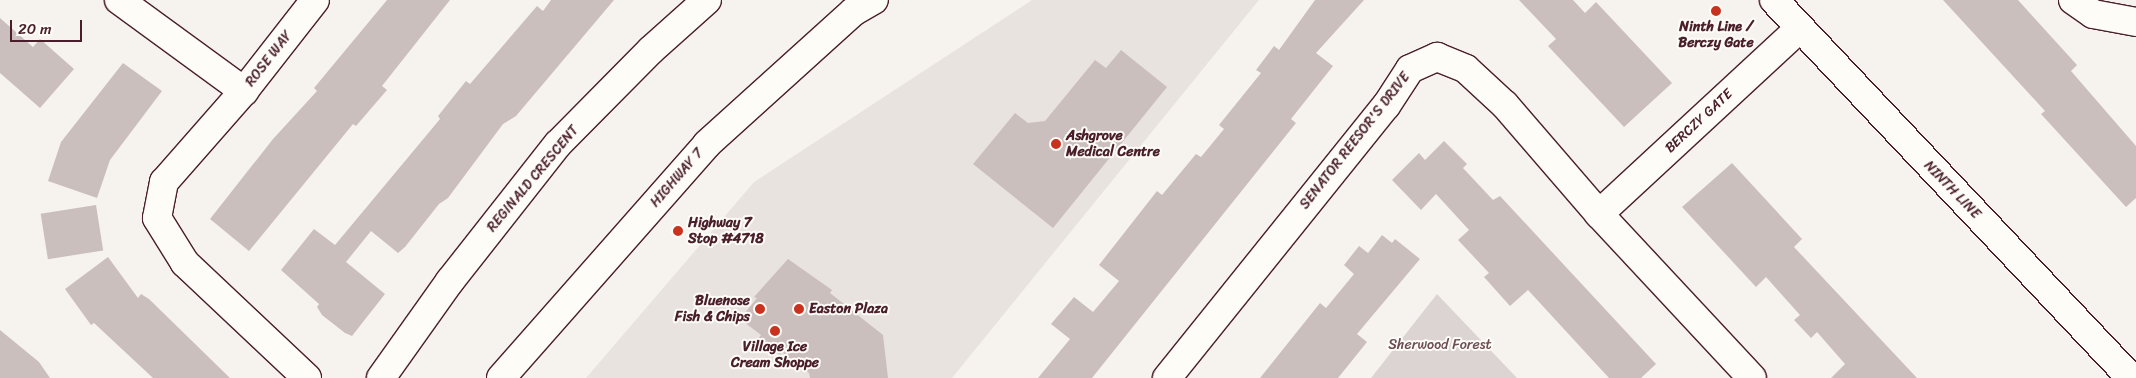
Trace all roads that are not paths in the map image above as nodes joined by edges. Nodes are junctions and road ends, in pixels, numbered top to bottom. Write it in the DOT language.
graph roads {
  1 [pos="119,0"];
  2 [pos="315,0"];
  3 [pos="708,0"];
  4 [pos="874,0"];
  5 [pos="1774,0"];
  6 [pos="2073,0"];
  7 [pos="2136,22"];
  8 [pos="1799,29"];
  9 [pos="244,91"];
  10 [pos="1599,214"];
  11 [pos="307,378"];
  12 [pos="381,378"];
  13 [pos="501,378"];
  14 [pos="1167,378"];
  15 [pos="1752,378"];
  16 [pos="2132,378"];
  1 -- 9 [label="street, ROSE WAY"];
  2 -- 9 [label="street, ROSE WAY"];
  3 -- 12 [label="street, REGINALD CRESCENT"];
  4 -- 13 [label="street, HIGHWAY 7"];
  5 -- 8 [label="street, NINTH LINE"];
  6 -- 7 [label="street"];
  8 -- 10 [label="street, BERCZY GATE"];
  8 -- 16 [label="street, NINTH LINE"];
  9 -- 11 [label="street"];
  10 -- 14 [label="street, SENATOR REESOR'S DRIVE"];
  10 -- 15 [label="street, SENATOR REESOR'S DRIVE"];
}
